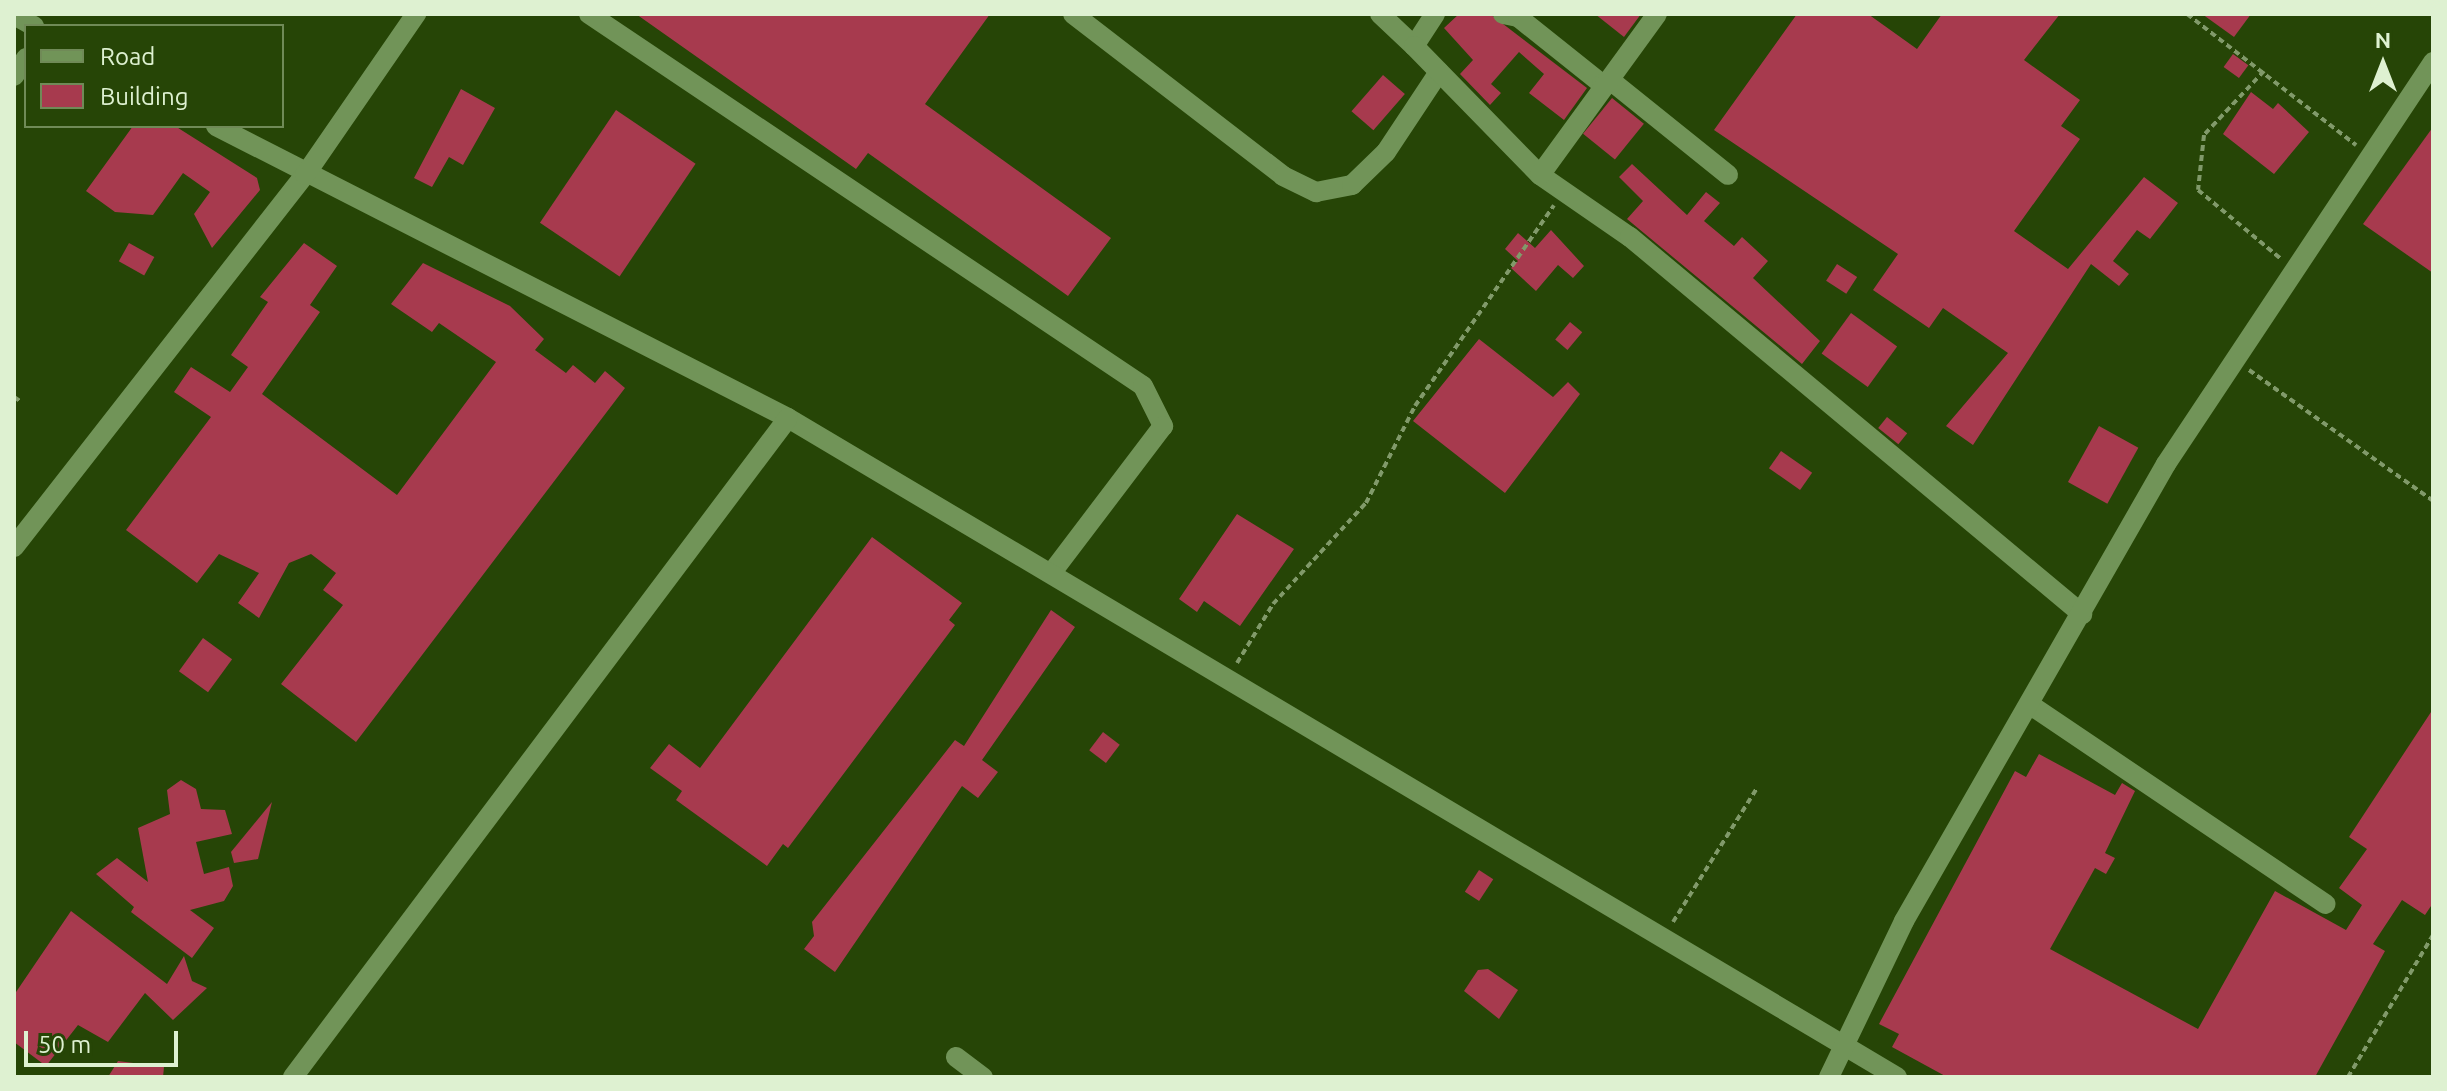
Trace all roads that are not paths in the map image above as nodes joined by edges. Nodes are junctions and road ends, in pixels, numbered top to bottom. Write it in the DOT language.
graph roads {
  1 [pos="416,14"];
  2 [pos="589,14"];
  3 [pos="1073,14"];
  4 [pos="1380,14"];
  5 [pos="1435,14"];
  6 [pos="1503,14"];
  7 [pos="1657,14"];
  8 [pos="1414,46"];
  9 [pos="1439,72"];
  10 [pos="2430,72"];
  11 [pos="1602,84"];
  12 [pos="220,128"];
  13 [pos="305,175"];
  14 [pos="1540,175"];
  15 [pos="1728,175"];
  16 [pos="788,418"];
  17 [pos="14,547"];
  18 [pos="1053,571"];
  19 [pos="2082,614"];
  20 [pos="2032,706"];
  21 [pos="2325,904"];
  22 [pos="1840,1046"];
  23 [pos="956,1057"];
  24 [pos="293,1077"];
  25 [pos="983,1077"];
  26 [pos="1829,1077"];
  27 [pos="1897,1077"];
  1 -- 13 [label="street"];
  2 -- 18 [label="street"];
  3 -- 9 [label="street"];
  4 -- 8 [label="street"];
  5 -- 8 [label="street"];
  6 -- 11 [label="street"];
  7 -- 11 [label="street"];
  8 -- 9 [label="street"];
  9 -- 14 [label="street"];
  10 -- 19 [label="street"];
  11 -- 14 [label="street"];
  11 -- 15 [label="street"];
  12 -- 13 [label="street"];
  13 -- 16 [label="street"];
  13 -- 17 [label="street"];
  14 -- 19 [label="street"];
  16 -- 18 [label="street"];
  16 -- 24 [label="street"];
  18 -- 22 [label="street"];
  19 -- 20 [label="street"];
  20 -- 21 [label="street"];
  20 -- 22 [label="street"];
  22 -- 26 [label="street"];
  22 -- 27 [label="street"];
  23 -- 25 [label="street"];
}
